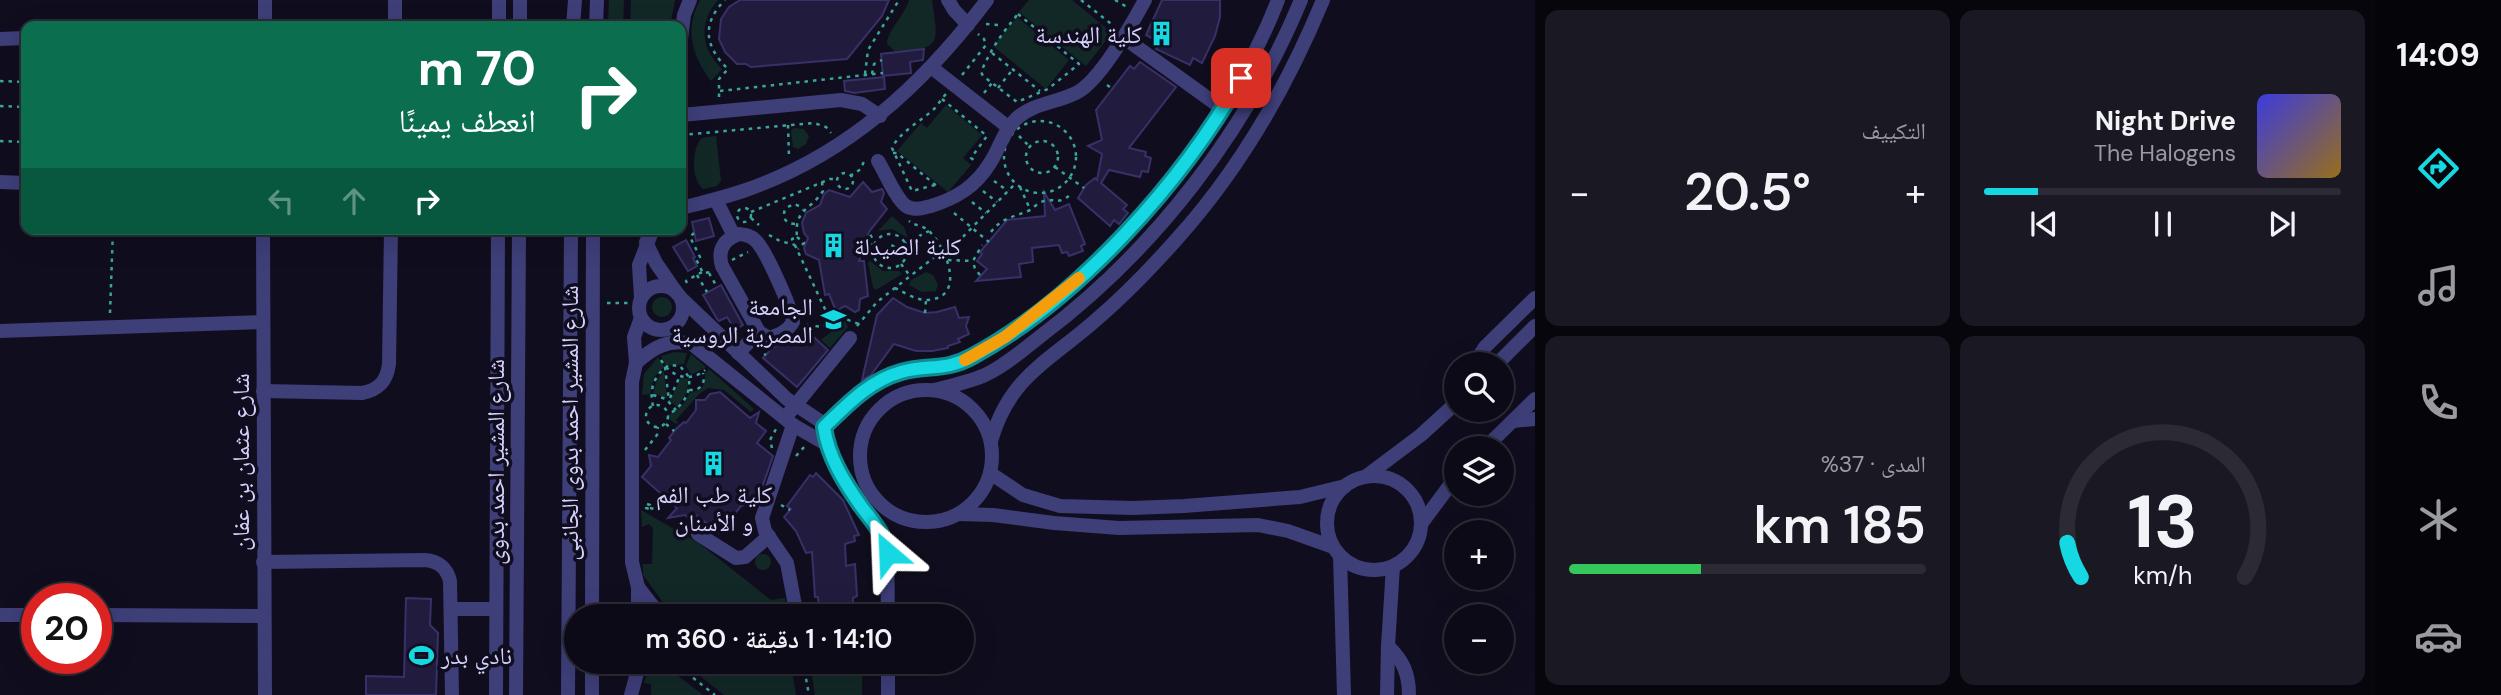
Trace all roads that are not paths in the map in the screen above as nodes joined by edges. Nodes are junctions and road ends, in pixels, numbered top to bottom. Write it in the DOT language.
graph roads {
  1 [pos="265,0"];
  2 [pos="395,0"];
  3 [pos="575,0"];
  4 [pos="597,0"];
  5 [pos="690,0"];
  6 [pos="948,0"];
  7 [pos="987,0"];
  8 [pos="1145,0"];
  9 [pos="1278,0"];
  10 [pos="1301,0"];
  11 [pos="1323,0"];
  12 [pos="520,5"];
  13 [pos="499,13"];
  14 [pos="265,21"];
  15 [pos="395,21"];
  16 [pos="573,21"];
  17 [pos="596,21"];
  18 [pos="683,21"];
  19 [pos="968,25"];
  20 [pos="1119,35"];
  21 [pos="0,38"];
  22 [pos="21,38"];
  23 [pos="932,67"];
  24 [pos="1223,109"];
  25 [pos="686,115"];
  26 [pos="880,116"];
  27 [pos="1008,127"];
  28 [pos="878,161"];
  29 [pos="0,182"];
  30 [pos="21,183"];
  31 [pos="716,200"];
  32 [pos="686,207"];
  33 [pos="263,235"];
  34 [pos="391,235"];
  35 [pos="498,235"];
  36 [pos="519,235"];
  37 [pos="571,235"];
  38 [pos="593,235"];
  39 [pos="649,236"];
  40 [pos="734,236"];
  41 [pos="571,275"];
  42 [pos="592,275"];
  43 [pos="678,295"];
  44 [pos="1535,298"];
  45 [pos="640,306"];
  46 [pos="263,322"];
  47 [pos="1535,326"];
  48 [pos="0,331"];
  49 [pos="759,332"];
  50 [pos="850,338"];
  51 [pos="663,340"];
  52 [pos="1482,352"];
  53 [pos="1509,352"];
  54 [pos="738,353"];
  55 [pos="636,363"];
  56 [pos="934,390"];
  57 [pos="263,391"];
  58 [pos="1535,399"];
  59 [pos="796,406"];
  60 [pos="1444,414"];
  61 [pos="1535,419"];
  62 [pos="1514,420"];
  63 [pos="1514,421"];
  64 [pos="789,422"];
  65 [pos="1512,422"];
  66 [pos="824,427"];
  67 [pos="1497,436"];
  68 [pos="991,441"];
  69 [pos="826,444"];
  70 [pos="990,473"];
  71 [pos="1365,477"];
  72 [pos="1345,486"];
  73 [pos="1444,493"];
  74 [pos="958,514"];
  75 [pos="1421,524"];
  76 [pos="698,534"];
  77 [pos="769,536"];
  78 [pos="1337,552"];
  79 [pos="263,562"];
  80 [pos="1393,566"];
  81 [pos="638,587"];
  82 [pos="572,604"];
  83 [pos="592,604"];
  84 [pos="638,604"];
  85 [pos="648,604"];
  86 [pos="795,604"];
  87 [pos="888,604"];
  88 [pos="451,609"];
  89 [pos="496,609"];
  90 [pos="0,615"];
  91 [pos="21,615"];
  92 [pos="112,615"];
  93 [pos="263,616"];
  94 [pos="1388,646"];
  95 [pos="569,674"];
  96 [pos="592,674"];
  97 [pos="636,674"];
  98 [pos="888,674"];
  99 [pos="1344,677"];
  100 [pos="265,695"];
  101 [pos="452,695"];
  102 [pos="496,695"];
  103 [pos="516,695"];
  104 [pos="568,695"];
  105 [pos="592,695"];
  106 [pos="631,695"];
  107 [pos="888,695"];
  108 [pos="1334,695"];
  109 [pos="1344,695"];
  110 [pos="1387,695"];
  111 [pos="1409,695"];
  1 -- 14 [label="street"];
  2 -- 15 [label="street"];
  3 -- 16 [label="street"];
  4 -- 17 [label="street"];
  5 -- 18 [label="street"];
  6 -- 19 [label="street"];
  7 -- 19 [label="street"];
  8 -- 20 [label="street"];
  9 -- 24 [label="street"];
  10 -- 56 [label="street"];
  11 -- 68 [label="street"];
  12 -- 13 [label="street"];
  19 -- 23 [label="street"];
  20 -- 24 [label="street"];
  20 -- 27 [label="street"];
  21 -- 22 [label="street"];
  23 -- 26 [label="street"];
  23 -- 27 [label="street"];
  24 -- 66 [label="street"];
  25 -- 26 [label="street"];
  26 -- 31 [label="street"];
  27 -- 28 [label="street"];
  29 -- 30 [label="street"];
  31 -- 32 [label="street"];
  31 -- 40 [label="street"];
  33 -- 46 [label="street, شارع عثمان بن عفان"];
  34 -- 57 [label="street"];
  35 -- 89 [label="street"];
  36 -- 103 [label="street, شارع المشير احمد بدوى"];
  37 -- 41 [label="street"];
  38 -- 42 [label="street, شارع المشير احمد بدوى الجانبى"];
  39 -- 43 [label="street"];
  39 -- 45 [label="street"];
  40 -- 49 [label="street"];
  40 -- 49 [label="street"];
  41 -- 42 [label="street"];
  41 -- 82 [label="street"];
  42 -- 83 [label="street, شارع المشير احمد بدوى الجانبى"];
  43 -- 45 [label="street"];
  43 -- 51 [label="street"];
  43 -- 54 [label="street"];
  44 -- 52 [label="street"];
  45 -- 51 [label="street"];
  45 -- 55 [label="street"];
  46 -- 48 [label="street"];
  46 -- 57 [label="street, شارع عثمان بن عفان"];
  47 -- 53 [label="street"];
  49 -- 54 [label="street"];
  50 -- 59 [label="street"];
  51 -- 55 [label="street"];
  51 -- 64 [label="street"];
  54 -- 59 [label="street"];
  55 -- 81 [label="street"];
  56 -- 68 [label="street"];
  56 -- 74 [label="street"];
  57 -- 79 [label="street, شارع عثمان بن عفان"];
  58 -- 62 [label="street"];
  59 -- 64 [label="street"];
  59 -- 66 [label="street"];
  60 -- 71 [label="street"];
  61 -- 63 [label="street"];
  64 -- 69 [label="street"];
  64 -- 77 [label="street"];
  65 -- 67 [label="street"];
  66 -- 69 [label="street"];
  68 -- 70 [label="street"];
  69 -- 87 [label="street"];
  70 -- 72 [label="street"];
  70 -- 74 [label="street"];
  71 -- 72 [label="street"];
  71 -- 75 [label="street"];
  72 -- 78 [label="street"];
  73 -- 75 [label="street"];
  74 -- 78 [label="street"];
  75 -- 80 [label="street"];
  76 -- 77 [label="street"];
  77 -- 86 [label="street"];
  78 -- 80 [label="street"];
  78 -- 99 [label="street"];
  79 -- 88 [label="street"];
  79 -- 93 [label="street, شارع عثمان بن عفان"];
  80 -- 94 [label="street"];
  81 -- 84 [label="street"];
  81 -- 85 [label="street"];
  88 -- 89 [label="street"];
  88 -- 101 [label="street"];
  89 -- 102 [label="street"];
  90 -- 91 [label="street"];
  92 -- 93 [label="street"];
  93 -- 100 [label="street, شارع عثمان بن عفان"];
  94 -- 110 [label="street"];
  94 -- 111 [label="street"];
  95 -- 104 [label="street"];
  96 -- 105 [label="street"];
  97 -- 106 [label="street"];
  98 -- 107 [label="street"];
  99 -- 108 [label="street"];
  99 -- 109 [label="street"];
}
